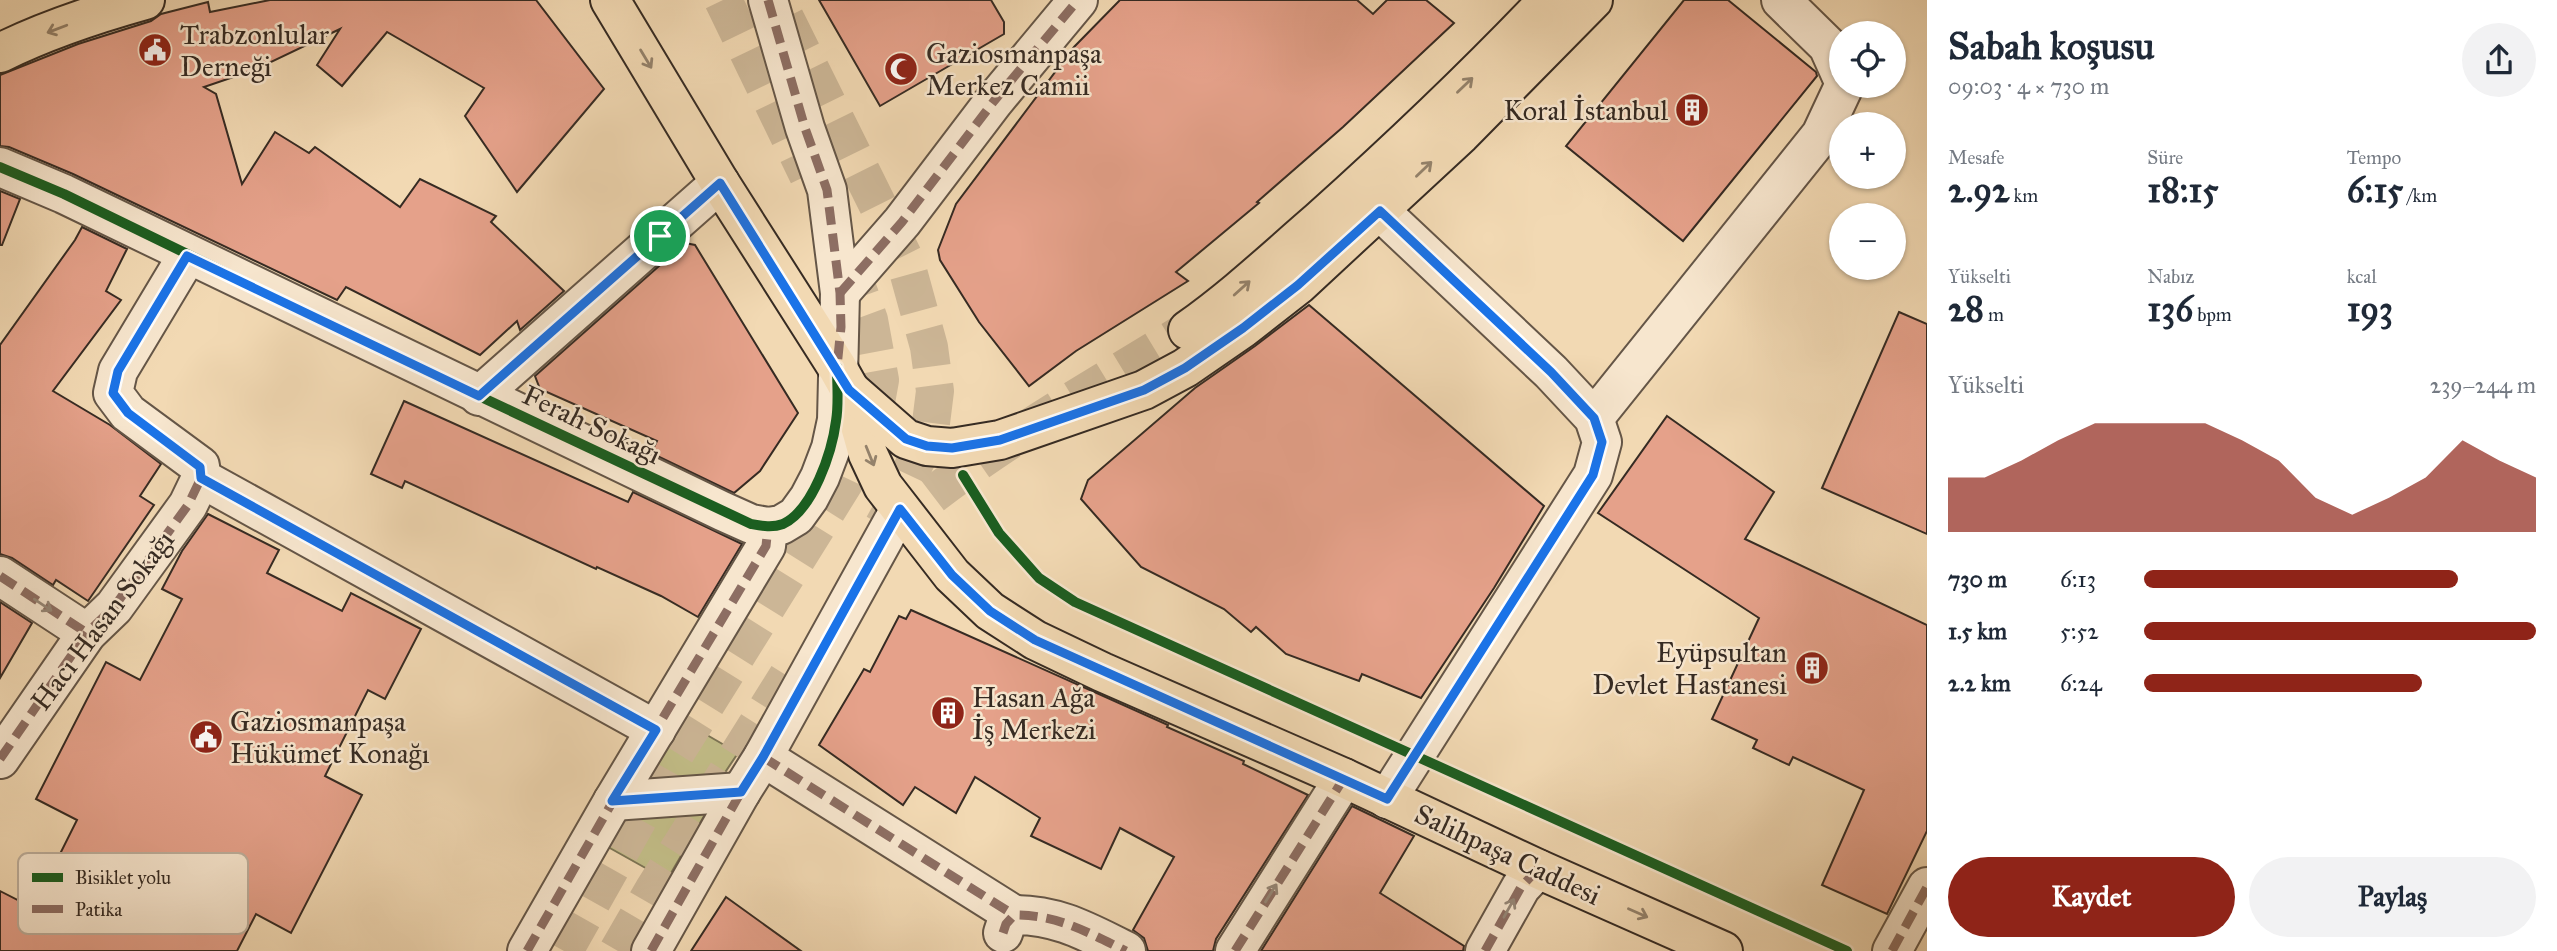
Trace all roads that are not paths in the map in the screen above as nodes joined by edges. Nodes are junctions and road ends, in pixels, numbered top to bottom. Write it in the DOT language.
graph roads {
  1 [pos="145,0"];
  2 [pos="611,0"];
  3 [pos="768,0"];
  4 [pos="1077,0"];
  5 [pos="1548,0"];
  6 [pos="1593,0"];
  7 [pos="1781,0"];
  8 [pos="1829,48"];
  9 [pos="0,53"];
  10 [pos="1838,98"];
  11 [pos="0,167"];
  12 [pos="720,183"];
  13 [pos="1380,211"];
  14 [pos="187,256"];
  15 [pos="840,293"];
  16 [pos="1188,330"];
  17 [pos="843,379"];
  18 [pos="479,396"];
  19 [pos="1594,418"];
  20 [pos="201,478"];
  21 [pos="900,509"];
  22 [pos="768,527"];
  23 [pos="0,576"];
  24 [pos="87,633"];
  25 [pos="656,730"];
  26 [pos="763,757"];
  27 [pos="0,759"];
  28 [pos="1344,778"];
  29 [pos="741,792"];
  30 [pos="1387,799"];
  31 [pos="612,801"];
  32 [pos="1538,869"];
  33 [pos="1927,887"];
  34 [pos="527,951"];
  35 [pos="651,951"];
  36 [pos="1126,951"];
  37 [pos="1235,951"];
  38 [pos="1485,951"];
  39 [pos="1723,951"];
  40 [pos="1892,951"];
  1 -- 9 [label="main road, one-way"];
  2 -- 12 [label="main road, one-way"];
  3 -- 15 [label="street"];
  4 -- 15 [label="street"];
  16 -- 5 [label="main road, one-way"];
  13 -- 6 [label="main road, one-way"];
  7 -- 8 [label="street"];
  10 -- 19 [label="street"];
  11 -- 14 [label="street, Ferah Sokağı"];
  12 -- 17 [label="main road"];
  12 -- 18 [label="street"];
  13 -- 17 [label="main road"];
  13 -- 19 [label="street"];
  14 -- 18 [label="street, Ferah Sokağı"];
  14 -- 20 [label="street"];
  15 -- 17 [label="street"];
  17 -- 21 [label="main road, Salihpaşa Caddesi, one-way"];
  17 -- 22 [label="street"];
  18 -- 22 [label="street, Ferah Sokağı"];
  19 -- 30 [label="street"];
  20 -- 24 [label="street, Hacı Hasan Sokağı"];
  20 -- 25 [label="street"];
  21 -- 26 [label="street"];
  21 -- 28 [label="main road, Salihpaşa Caddesi"];
  22 -- 25 [label="street"];
  23 -- 24 [label="street, one-way"];
  24 -- 27 [label="street, Hacı Hasan Sokağı"];
  25 -- 31 [label="street"];
  26 -- 29 [label="street"];
  26 -- 36 [label="street"];
  28 -- 30 [label="main road, Salihpaşa Caddesi"];
  37 -- 28 [label="street, one-way"];
  29 -- 31 [label="street"];
  29 -- 35 [label="street"];
  30 -- 32 [label="main road, Salihpaşa Caddesi"];
  31 -- 34 [label="street"];
  38 -- 32 [label="street, one-way"];
  32 -- 39 [label="main road, Salihpaşa Caddesi, one-way"];
  33 -- 40 [label="street"];
}
